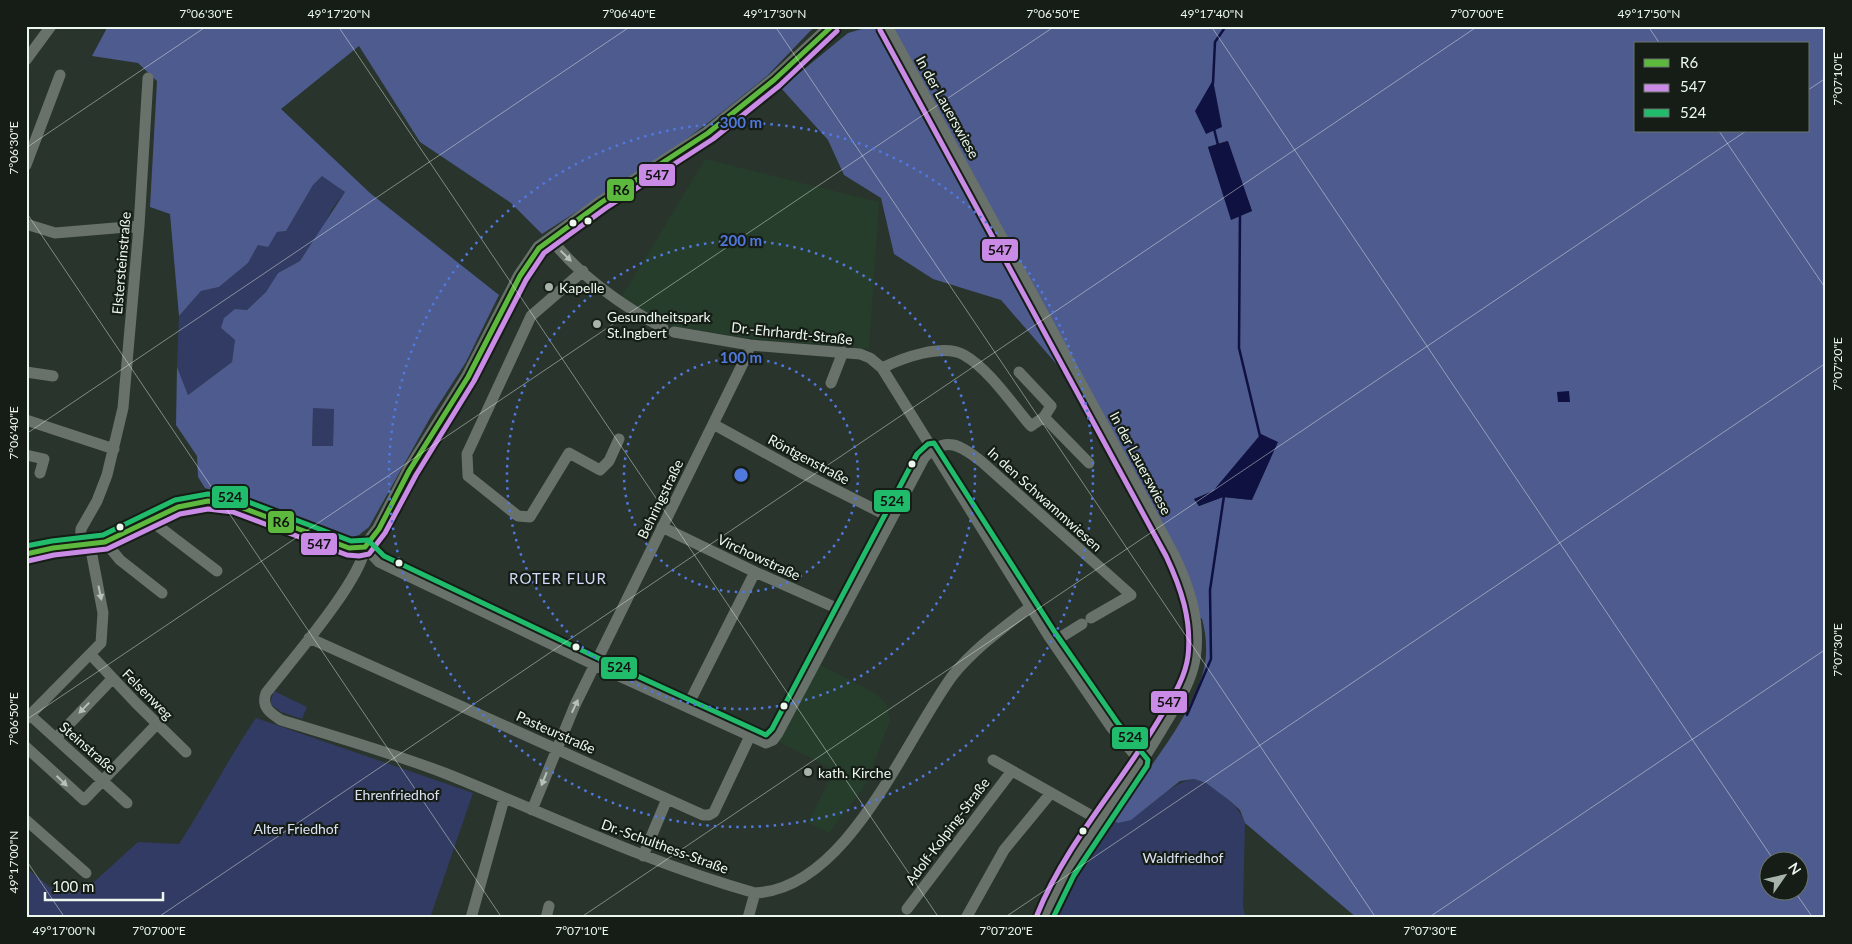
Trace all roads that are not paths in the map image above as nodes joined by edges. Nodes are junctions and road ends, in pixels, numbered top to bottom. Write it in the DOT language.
graph roads {
  1 [pos="51,26"];
  2 [pos="832,26"];
  3 [pos="887,26"];
  4 [pos="26,60"];
  5 [pos="60,75"];
  6 [pos="148,78"];
  7 [pos="26,165"];
  8 [pos="26,224"];
  9 [pos="139,226"];
  10 [pos="552,239"];
  11 [pos="583,271"];
  12 [pos="750,345"];
  13 [pos="843,352"];
  14 [pos="882,368"];
  15 [pos="26,372"];
  16 [pos="1019,372"];
  17 [pos="53,376"];
  18 [pos="831,382"];
  19 [pos="1044,417"];
  20 [pos="26,420"];
  21 [pos="713,424"];
  22 [pos="619,439"];
  23 [pos="114,449"];
  24 [pos="932,450"];
  25 [pos="26,455"];
  26 [pos="1089,463"];
  27 [pos="40,473"];
  28 [pos="892,518"];
  29 [pos="150,520"];
  30 [pos="662,527"];
  31 [pos="105,542"];
  32 [pos="85,545"];
  33 [pos="366,547"];
  34 [pos="26,554"];
  35 [pos="217,571"];
  36 [pos="754,572"];
  37 [pos="162,593"];
  38 [pos="1030,607"];
  39 [pos="843,611"];
  40 [pos="309,638"];
  41 [pos="1053,642"];
  42 [pos="90,655"];
  43 [pos="595,665"];
  44 [pos="112,679"];
  45 [pos="687,707"];
  46 [pos="28,717"];
  47 [pos="157,724"];
  48 [pos="750,736"];
  49 [pos="56,738"];
  50 [pos="26,747"];
  51 [pos="556,748"];
  52 [pos="186,752"];
  53 [pos="992,760"];
  54 [pos="1141,762"];
  55 [pos="1011,772"];
  56 [pos="104,780"];
  57 [pos="1050,794"];
  58 [pos="504,799"];
  59 [pos="668,799"];
  60 [pos="126,802"];
  61 [pos="532,810"];
  62 [pos="26,820"];
  63 [pos="1101,821"];
  64 [pos="643,856"];
  65 [pos="86,873"];
  66 [pos="755,893"];
  67 [pos="907,909"];
  68 [pos="471,918"];
  69 [pos="748,918"];
  70 [pos="966,918"];
  71 [pos="1044,918"];
  1 -- 4 [label="street"];
  2 -- 10 [label="main road"];
  3 -- 54 [label="street, In der Lauerswiese"];
  5 -- 7 [label="street"];
  6 -- 9 [label="street, Elstersteinstraße"];
  8 -- 9 [label="street"];
  9 -- 23 [label="street, Elstersteinstraße"];
  10 -- 11 [label="street, one-way"];
  10 -- 33 [label="main road"];
  11 -- 12 [label="street, Dr.-Ehrhardt-Straße"];
  11 -- 22 [label="street"];
  12 -- 13 [label="street, Dr.-Ehrhardt-Straße"];
  12 -- 21 [label="street, Behringstraße"];
  13 -- 14 [label="street, Dr.-Ehrhardt-Straße"];
  13 -- 18 [label="street"];
  14 -- 19 [label="street"];
  14 -- 24 [label="street, Dr.-Ehrhardt-Straße"];
  15 -- 17 [label="street"];
  16 -- 19 [label="street"];
  19 -- 26 [label="street"];
  20 -- 23 [label="street"];
  21 -- 28 [label="street, Röntgenstraße"];
  21 -- 30 [label="street, Behringstraße"];
  23 -- 32 [label="street, Elstersteinstraße"];
  24 -- 28 [label="street"];
  24 -- 38 [label="street, Dr.-Ehrhardt-Straße"];
  24 -- 41 [label="street, In den Schwammwiesen"];
  25 -- 27 [label="street"];
  28 -- 39 [label="street"];
  29 -- 31 [label="main road"];
  29 -- 33 [label="main road"];
  29 -- 35 [label="street"];
  30 -- 36 [label="street, Virchowstraße"];
  30 -- 43 [label="street, Behringstraße"];
  31 -- 32 [label="main road"];
  31 -- 37 [label="street"];
  32 -- 34 [label="main road"];
  32 -- 42 [label="street, one-way"];
  33 -- 40 [label="street, Dr.-Schulthess-Straße"];
  33 -- 43 [label="street"];
  36 -- 39 [label="street, Virchowstraße"];
  36 -- 45 [label="street"];
  38 -- 41 [label="street, Dr.-Ehrhardt-Straße"];
  38 -- 66 [label="street, Dr.-Schulthess-Straße"];
  39 -- 48 [label="street"];
  40 -- 51 [label="street, Pasteurstraße"];
  40 -- 58 [label="street, Dr.-Schulthess-Straße"];
  41 -- 54 [label="street, Dr.-Ehrhardt-Straße"];
  42 -- 44 [label="street, Felsenweg"];
  42 -- 46 [label="street"];
  43 -- 45 [label="street"];
  51 -- 43 [label="street, Behringstraße, one-way"];
  44 -- 47 [label="street, Felsenweg"];
  44 -- 49 [label="street, one-way"];
  45 -- 48 [label="street"];
  46 -- 49 [label="street, Steinstraße"];
  47 -- 52 [label="street, Felsenweg"];
  47 -- 56 [label="street"];
  48 -- 59 [label="street, Pasteurstraße"];
  49 -- 56 [label="street, Steinstraße"];
  50 -- 56 [label="street, one-way"];
  51 -- 59 [label="street, Pasteurstraße"];
  51 -- 61 [label="street, Behringstraße, one-way"];
  53 -- 55 [label="street"];
  54 -- 63 [label="street, In der Lauerswiese"];
  55 -- 57 [label="street"];
  55 -- 67 [label="street, Adolf-Kolping-Straße"];
  56 -- 60 [label="street, Steinstraße"];
  57 -- 63 [label="street"];
  57 -- 70 [label="street"];
  58 -- 61 [label="street, Dr.-Schulthess-Straße"];
  58 -- 68 [label="street"];
  59 -- 64 [label="street"];
  61 -- 64 [label="street, Dr.-Schulthess-Straße"];
  62 -- 65 [label="street"];
  63 -- 71 [label="street, In der Lauerswiese"];
  64 -- 66 [label="street, Dr.-Schulthess-Straße"];
  66 -- 69 [label="street"];
}
